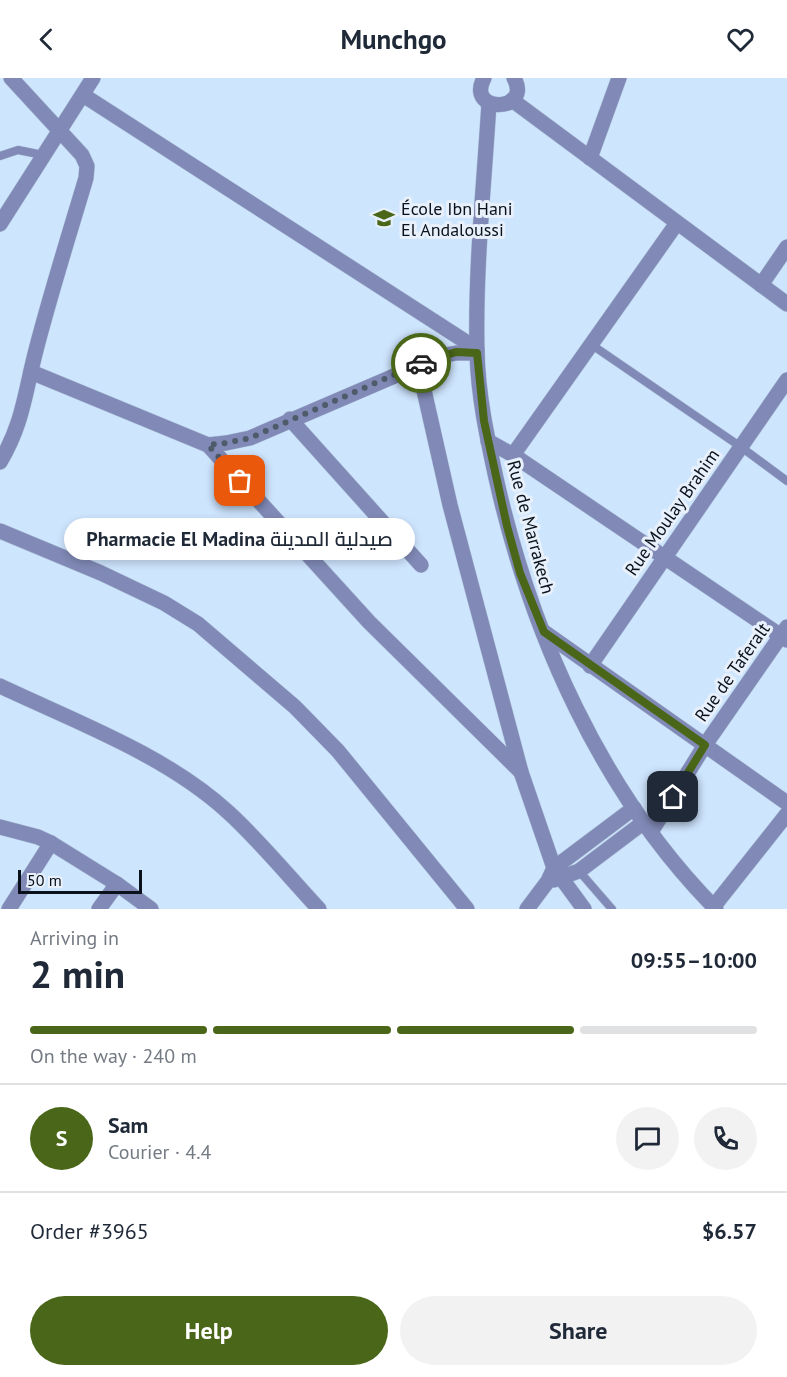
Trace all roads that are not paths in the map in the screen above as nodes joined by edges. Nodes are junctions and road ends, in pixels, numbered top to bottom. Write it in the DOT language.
graph roads {
  1 [pos="11,78"];
  2 [pos="93,78"];
  3 [pos="468,78"];
  4 [pos="514,78"];
  5 [pos="619,78"];
  6 [pos="485,91"];
  7 [pos="83,95"];
  8 [pos="512,100"];
  9 [pos="59,129"];
  10 [pos="43,155"];
  11 [pos="0,156"];
  12 [pos="590,158"];
  13 [pos="677,223"];
  14 [pos="0,224"];
  15 [pos="787,248"];
  16 [pos="761,285"];
  17 [pos="787,304"];
  18 [pos="592,345"];
  19 [pos="477,351"];
  20 [pos="418,364"];
  21 [pos="31,372"];
  22 [pos="787,380"];
  23 [pos="290,419"];
  24 [pos="488,441"];
  25 [pos="208,445"];
  26 [pos="741,447"];
  27 [pos="513,455"];
  28 [pos="0,462"];
  29 [pos="787,481"];
  30 [pos="0,531"];
  31 [pos="665,557"];
  32 [pos="421,565"];
  33 [pos="544,632"];
  34 [pos="785,634"];
  35 [pos="590,666"];
  36 [pos="0,686"];
  37 [pos="705,745"];
  38 [pos="521,772"];
  39 [pos="787,802"];
  40 [pos="634,808"];
  41 [pos="787,814"];
  42 [pos="0,827"];
  43 [pos="647,827"];
  44 [pos="51,843"];
  45 [pos="579,871"];
  46 [pos="554,876"];
  47 [pos="117,884"];
  48 [pos="715,908"];
  49 [pos="9,909"];
  50 [pos="99,909"];
  51 [pos="151,909"];
  52 [pos="319,909"];
  53 [pos="467,909"];
  54 [pos="527,909"];
  55 [pos="584,909"];
  56 [pos="612,909"];
  1 -- 9 [label="street"];
  2 -- 7 [label="street"];
  3 -- 6 [label="street"];
  4 -- 8 [label="street"];
  5 -- 12 [label="street"];
  6 -- 8 [label="street"];
  6 -- 19 [label="street, Rue de Marrakech"];
  7 -- 9 [label="street"];
  7 -- 19 [label="street"];
  8 -- 12 [label="street"];
  9 -- 10 [label="street"];
  9 -- 21 [label="street"];
  10 -- 11 [label="lane"];
  10 -- 14 [label="street"];
  12 -- 13 [label="street"];
  13 -- 16 [label="street"];
  13 -- 18 [label="street"];
  15 -- 16 [label="street"];
  16 -- 17 [label="street"];
  18 -- 26 [label="lane"];
  18 -- 27 [label="street"];
  19 -- 20 [label="street"];
  19 -- 24 [label="street, Rue de Marrakech"];
  20 -- 23 [label="street"];
  20 -- 38 [label="street"];
  21 -- 25 [label="street"];
  21 -- 28 [label="street"];
  22 -- 26 [label="street, Rue Moulay Brahim"];
  23 -- 25 [label="street"];
  23 -- 32 [label="street"];
  24 -- 27 [label="street"];
  24 -- 33 [label="street, Rue de Marrakech"];
  25 -- 38 [label="street"];
  26 -- 29 [label="lane"];
  26 -- 31 [label="street, Rue Moulay Brahim"];
  27 -- 31 [label="street"];
  30 -- 53 [label="street"];
  31 -- 34 [label="street"];
  31 -- 35 [label="street, Rue Moulay Brahim"];
  33 -- 35 [label="street"];
  33 -- 40 [label="street, Rue de Marrakech"];
  34 -- 37 [label="street, Rue de Taferalt"];
  35 -- 37 [label="street"];
  36 -- 52 [label="street"];
  37 -- 39 [label="street"];
  37 -- 43 [label="street, Rue de Taferalt"];
  38 -- 46 [label="street"];
  40 -- 43 [label="street, Rue de Marrakech"];
  40 -- 46 [label="street"];
  41 -- 48 [label="street"];
  42 -- 44 [label="street"];
  43 -- 45 [label="street"];
  43 -- 48 [label="street, Rue de Marrakech"];
  44 -- 47 [label="street"];
  44 -- 49 [label="street"];
  45 -- 46 [label="street"];
  45 -- 56 [label="lane"];
  46 -- 54 [label="street"];
  46 -- 55 [label="street"];
  47 -- 50 [label="street"];
  47 -- 51 [label="street"];
}
